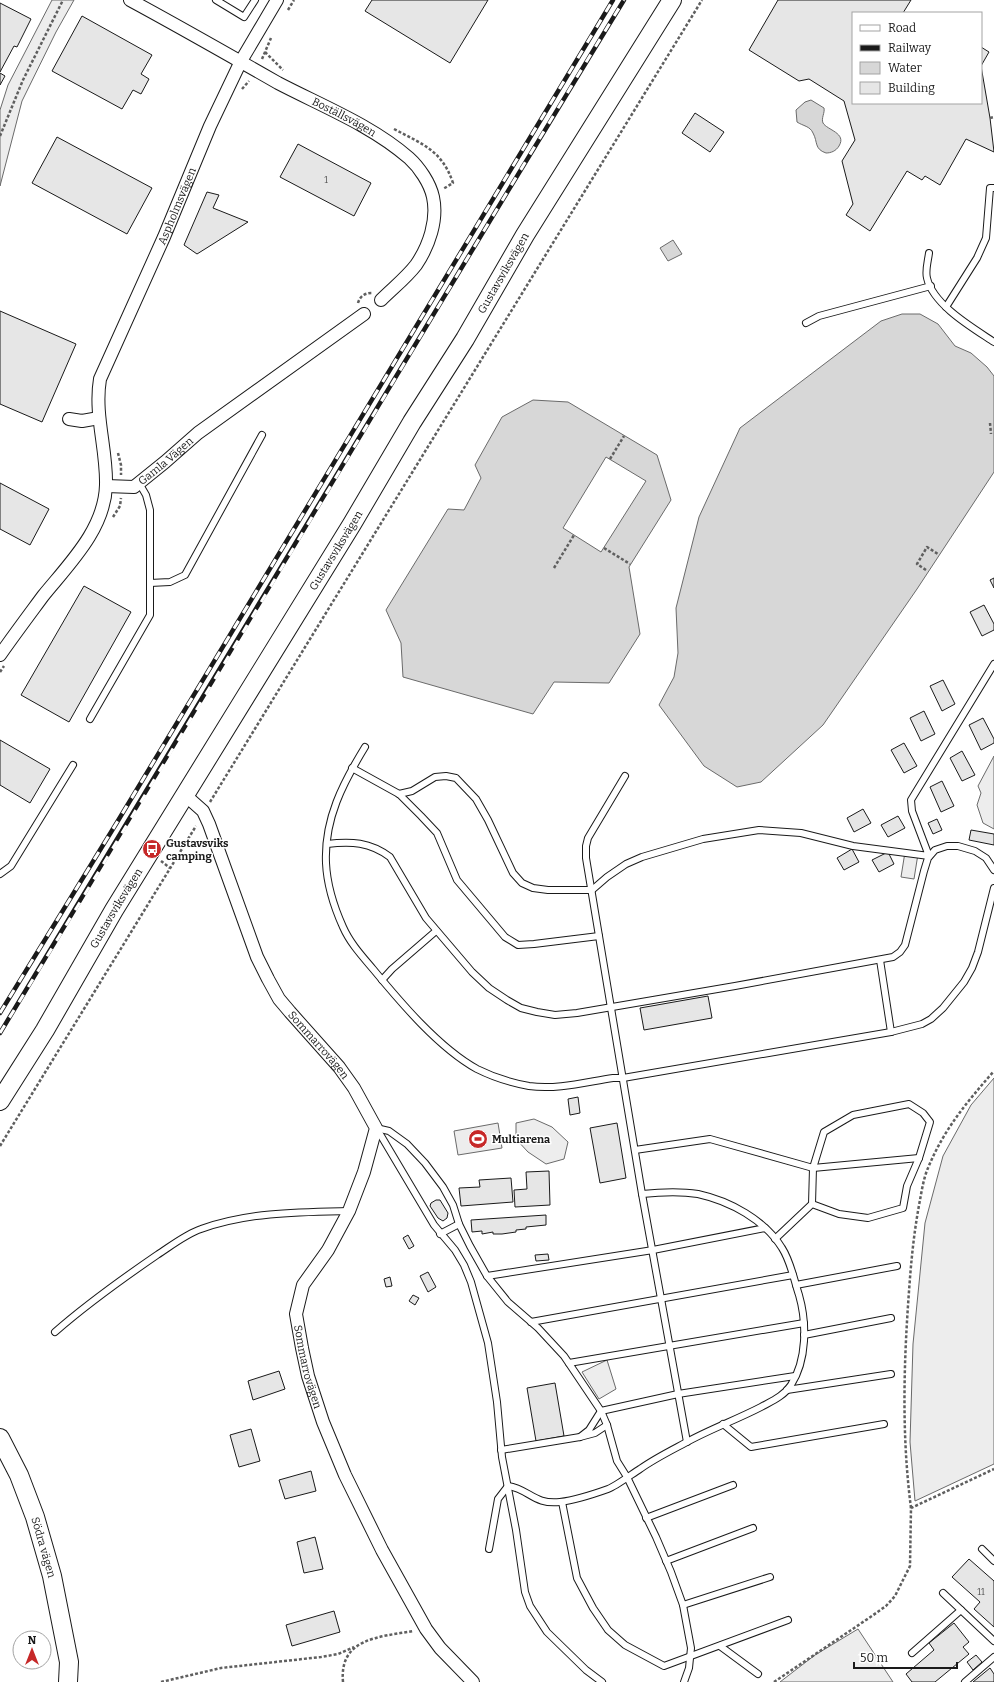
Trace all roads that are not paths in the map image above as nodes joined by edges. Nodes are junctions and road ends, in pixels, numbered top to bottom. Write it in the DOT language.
graph roads {
  1 [pos="130,0"];
  2 [pos="216,0"];
  3 [pos="255,0"];
  4 [pos="277,0"];
  5 [pos="672,0"];
  6 [pos="241,61"];
  7 [pos="994,188"];
  8 [pos="929,253"];
  9 [pos="931,286"];
  10 [pos="381,300"];
  11 [pos="946,307"];
  12 [pos="364,314"];
  13 [pos="806,323"];
  14 [pos="994,342"];
  15 [pos="99,418"];
  16 [pos="69,419"];
  17 [pos="262,435"];
  18 [pos="139,483"];
  19 [pos="106,486"];
  20 [pos="150,584"];
  21 [pos="0,655"];
  22 [pos="994,664"];
  23 [pos="90,719"];
  24 [pos="365,747"];
  25 [pos="73,765"];
  26 [pos="352,768"];
  27 [pos="625,776"];
  28 [pos="399,794"];
  29 [pos="185,795"];
  30 [pos="327,844"];
  31 [pos="929,856"];
  32 [pos="994,870"];
  33 [pos="0,874"];
  34 [pos="994,888"];
  35 [pos="592,890"];
  36 [pos="436,931"];
  37 [pos="599,936"];
  38 [pos="880,960"];
  39 [pos="382,980"];
  40 [pos="611,1007"];
  41 [pos="891,1032"];
  42 [pos="623,1078"];
  43 [pos="0,1101"];
  44 [pos="376,1128"];
  45 [pos="635,1150"];
  46 [pos="919,1158"];
  47 [pos="813,1168"];
  48 [pos="642,1194"];
  49 [pos="812,1204"];
  50 [pos="349,1211"];
  51 [pos="459,1224"];
  52 [pos="765,1228"];
  53 [pos="440,1234"];
  54 [pos="775,1239"];
  55 [pos="653,1250"];
  56 [pos="897,1266"];
  57 [pos="487,1276"];
  58 [pos="793,1276"];
  59 [pos="796,1285"];
  60 [pos="661,1298"];
  61 [pos="891,1318"];
  62 [pos="531,1322"];
  63 [pos="804,1323"];
  64 [pos="55,1332"];
  65 [pos="804,1335"];
  66 [pos="670,1346"];
  67 [pos="569,1363"];
  68 [pos="891,1374"];
  69 [pos="795,1376"];
  70 [pos="787,1390"];
  71 [pos="678,1394"];
  72 [pos="601,1411"];
  73 [pos="723,1424"];
  74 [pos="884,1424"];
  75 [pos="607,1425"];
  76 [pos="580,1437"];
  77 [pos="0,1438"];
  78 [pos="687,1442"];
  79 [pos="501,1450"];
  80 [pos="628,1477"];
  81 [pos="733,1485"];
  82 [pos="508,1486"];
  83 [pos="562,1502"];
  84 [pos="646,1518"];
  85 [pos="753,1528"];
  86 [pos="489,1549"];
  87 [pos="982,1549"];
  88 [pos="666,1561"];
  89 [pos="994,1561"];
  90 [pos="770,1577"];
  91 [pos="943,1593"];
  92 [pos="683,1605"];
  93 [pos="961,1610"];
  94 [pos="788,1620"];
  95 [pos="994,1641"];
  96 [pos="720,1646"];
  97 [pos="912,1652"];
  98 [pos="690,1657"];
  99 [pos="994,1657"];
  100 [pos="69,1662"];
  101 [pos="758,1674"];
  102 [pos="685,1681"];
  103 [pos="68,1682"];
  104 [pos="78,1682"];
  105 [pos="473,1682"];
  106 [pos="602,1682"];
  107 [pos="965,1682"];
  1 -- 6 [label="street, Boställsvägen"];
  2 -- 3 [label="lane"];
  4 -- 6 [label="street, Aspholmsvägen"];
  5 -- 29 [label="street, Gustavsviksvägen"];
  6 -- 10 [label="street, Boställsvägen"];
  6 -- 15 [label="street, Aspholmsvägen"];
  7 -- 11 [label="lane"];
  8 -- 9 [label="lane"];
  9 -- 11 [label="lane"];
  9 -- 13 [label="lane"];
  11 -- 14 [label="lane"];
  12 -- 18 [label="street, Gamla Vägen"];
  15 -- 16 [label="street"];
  15 -- 19 [label="street, Aspholmsvägen"];
  17 -- 20 [label="lane"];
  18 -- 19 [label="street, Gamla Vägen"];
  18 -- 20 [label="lane"];
  19 -- 21 [label="street"];
  20 -- 23 [label="lane"];
  22 -- 31 [label="lane"];
  24 -- 26 [label="lane"];
  25 -- 33 [label="lane"];
  26 -- 28 [label="lane"];
  26 -- 30 [label="lane"];
  27 -- 35 [label="lane"];
  28 -- 35 [label="lane"];
  28 -- 37 [label="lane"];
  29 -- 43 [label="street, Gustavsviksvägen"];
  29 -- 44 [label="street, Sommarrovägen"];
  30 -- 36 [label="lane"];
  30 -- 39 [label="lane"];
  31 -- 32 [label="lane"];
  31 -- 35 [label="lane"];
  31 -- 38 [label="lane"];
  34 -- 41 [label="lane"];
  35 -- 37 [label="lane"];
  36 -- 39 [label="lane"];
  36 -- 40 [label="lane"];
  37 -- 40 [label="lane"];
  38 -- 40 [label="lane"];
  38 -- 41 [label="lane"];
  39 -- 42 [label="lane"];
  40 -- 42 [label="lane"];
  41 -- 42 [label="lane"];
  42 -- 45 [label="lane"];
  44 -- 50 [label="street, Sommarrovägen"];
  44 -- 51 [label="lane"];
  44 -- 53 [label="lane"];
  45 -- 47 [label="lane"];
  45 -- 48 [label="lane"];
  46 -- 47 [label="lane"];
  46 -- 47 [label="lane"];
  46 -- 49 [label="lane"];
  47 -- 49 [label="lane"];
  48 -- 52 [label="lane"];
  48 -- 55 [label="lane"];
  49 -- 54 [label="lane"];
  50 -- 64 [label="lane"];
  50 -- 105 [label="street, Sommarrovägen"];
  51 -- 53 [label="lane"];
  51 -- 57 [label="lane"];
  52 -- 54 [label="lane"];
  52 -- 55 [label="lane"];
  53 -- 79 [label="lane"];
  54 -- 58 [label="lane"];
  55 -- 57 [label="lane"];
  55 -- 60 [label="lane"];
  56 -- 59 [label="lane"];
  57 -- 62 [label="lane"];
  58 -- 59 [label="lane"];
  58 -- 60 [label="lane"];
  59 -- 63 [label="lane"];
  60 -- 62 [label="lane"];
  60 -- 66 [label="lane"];
  61 -- 65 [label="lane"];
  62 -- 67 [label="lane"];
  63 -- 65 [label="lane"];
  63 -- 66 [label="lane"];
  65 -- 69 [label="lane"];
  66 -- 67 [label="lane"];
  66 -- 71 [label="lane"];
  67 -- 72 [label="lane"];
  68 -- 70 [label="lane"];
  69 -- 70 [label="lane"];
  69 -- 71 [label="lane"];
  70 -- 73 [label="lane"];
  71 -- 72 [label="lane"];
  71 -- 78 [label="lane"];
  72 -- 75 [label="lane"];
  72 -- 76 [label="lane"];
  73 -- 74 [label="lane"];
  73 -- 78 [label="lane"];
  75 -- 76 [label="lane"];
  75 -- 80 [label="lane"];
  76 -- 79 [label="lane"];
  77 -- 100 [label="street, Södra vägen"];
  78 -- 80 [label="lane"];
  79 -- 82 [label="lane"];
  80 -- 83 [label="lane"];
  80 -- 84 [label="lane"];
  81 -- 84 [label="lane"];
  82 -- 83 [label="lane"];
  82 -- 86 [label="lane"];
  82 -- 106 [label="lane"];
  83 -- 98 [label="lane"];
  84 -- 88 [label="lane"];
  85 -- 88 [label="lane"];
  87 -- 89 [label="lane"];
  88 -- 92 [label="lane"];
  90 -- 92 [label="lane"];
  91 -- 93 [label="lane"];
  92 -- 98 [label="lane"];
  93 -- 95 [label="lane"];
  93 -- 97 [label="lane"];
  94 -- 96 [label="lane"];
  96 -- 98 [label="lane"];
  96 -- 101 [label="lane"];
  98 -- 102 [label="lane"];
  99 -- 107 [label="lane"];
  100 -- 103 [label="street, Södra vägen"];
  100 -- 104 [label="street, Södra vägen"];
}
